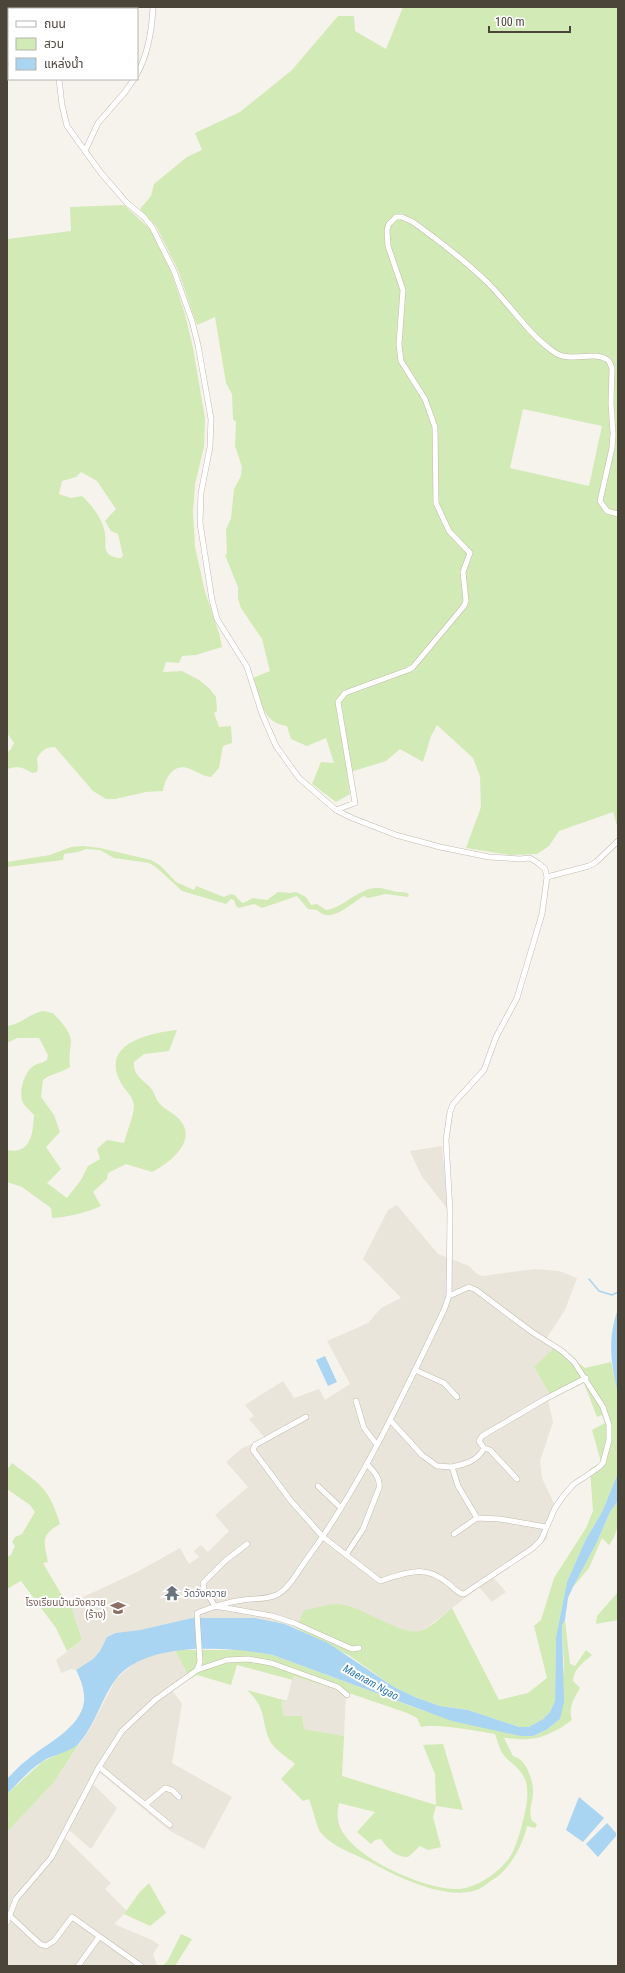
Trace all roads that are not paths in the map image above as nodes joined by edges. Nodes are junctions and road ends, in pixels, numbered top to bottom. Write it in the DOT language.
graph roads {
  1 [pos="153,7"];
  2 [pos="138,72"];
  3 [pos="59,80"];
  4 [pos="133,80"];
  5 [pos="85,151"];
  6 [pos="618,514"];
  7 [pos="336,810"];
  8 [pos="618,841"];
  9 [pos="546,877"];
  10 [pos="449,1296"];
  11 [pos="415,1370"];
  12 [pos="586,1378"];
  13 [pos="457,1397"];
  14 [pos="356,1401"];
  15 [pos="306,1417"];
  16 [pos="390,1420"];
  17 [pos="377,1445"];
  18 [pos="484,1448"];
  19 [pos="367,1464"];
  20 [pos="452,1467"];
  21 [pos="518,1479"];
  22 [pos="318,1486"];
  23 [pos="341,1508"];
  24 [pos="477,1518"];
  25 [pos="546,1527"];
  26 [pos="454,1534"];
  27 [pos="323,1537"];
  28 [pos="247,1544"];
  29 [pos="346,1555"];
  30 [pos="215,1606"];
  31 [pos="359,1648"];
  32 [pos="197,1670"];
  33 [pos="347,1695"];
  34 [pos="99,1767"];
  35 [pos="179,1797"];
  36 [pos="146,1804"];
  37 [pos="170,1825"];
  38 [pos="9,1912"];
  39 [pos="7,1922"];
  40 [pos="99,1937"];
  41 [pos="78,1966"];
  42 [pos="141,1966"];
  1 -- 2 [label="street"];
  3 -- 5 [label="street"];
  4 -- 5 [label="street"];
  5 -- 7 [label="street"];
  6 -- 7 [label="street"];
  7 -- 9 [label="street"];
  8 -- 9 [label="street"];
  9 -- 10 [label="street"];
  10 -- 11 [label="street"];
  10 -- 12 [label="street"];
  11 -- 13 [label="street"];
  11 -- 16 [label="street"];
  12 -- 18 [label="street"];
  12 -- 25 [label="street"];
  14 -- 17 [label="street"];
  15 -- 27 [label="street"];
  16 -- 17 [label="street"];
  16 -- 20 [label="street"];
  17 -- 19 [label="street"];
  18 -- 20 [label="street"];
  18 -- 21 [label="street"];
  19 -- 23 [label="street"];
  19 -- 29 [label="street"];
  20 -- 24 [label="street"];
  22 -- 23 [label="street"];
  23 -- 27 [label="street"];
  24 -- 25 [label="street"];
  24 -- 26 [label="street"];
  25 -- 29 [label="street"];
  27 -- 29 [label="street"];
  27 -- 30 [label="street"];
  28 -- 30 [label="street"];
  30 -- 31 [label="street"];
  30 -- 32 [label="street"];
  32 -- 33 [label="street"];
  32 -- 34 [label="street"];
  34 -- 36 [label="street"];
  34 -- 38 [label="street"];
  35 -- 36 [label="street"];
  36 -- 37 [label="street"];
  38 -- 39 [label="street"];
  38 -- 40 [label="street"];
  40 -- 41 [label="street"];
  40 -- 42 [label="street"];
}
